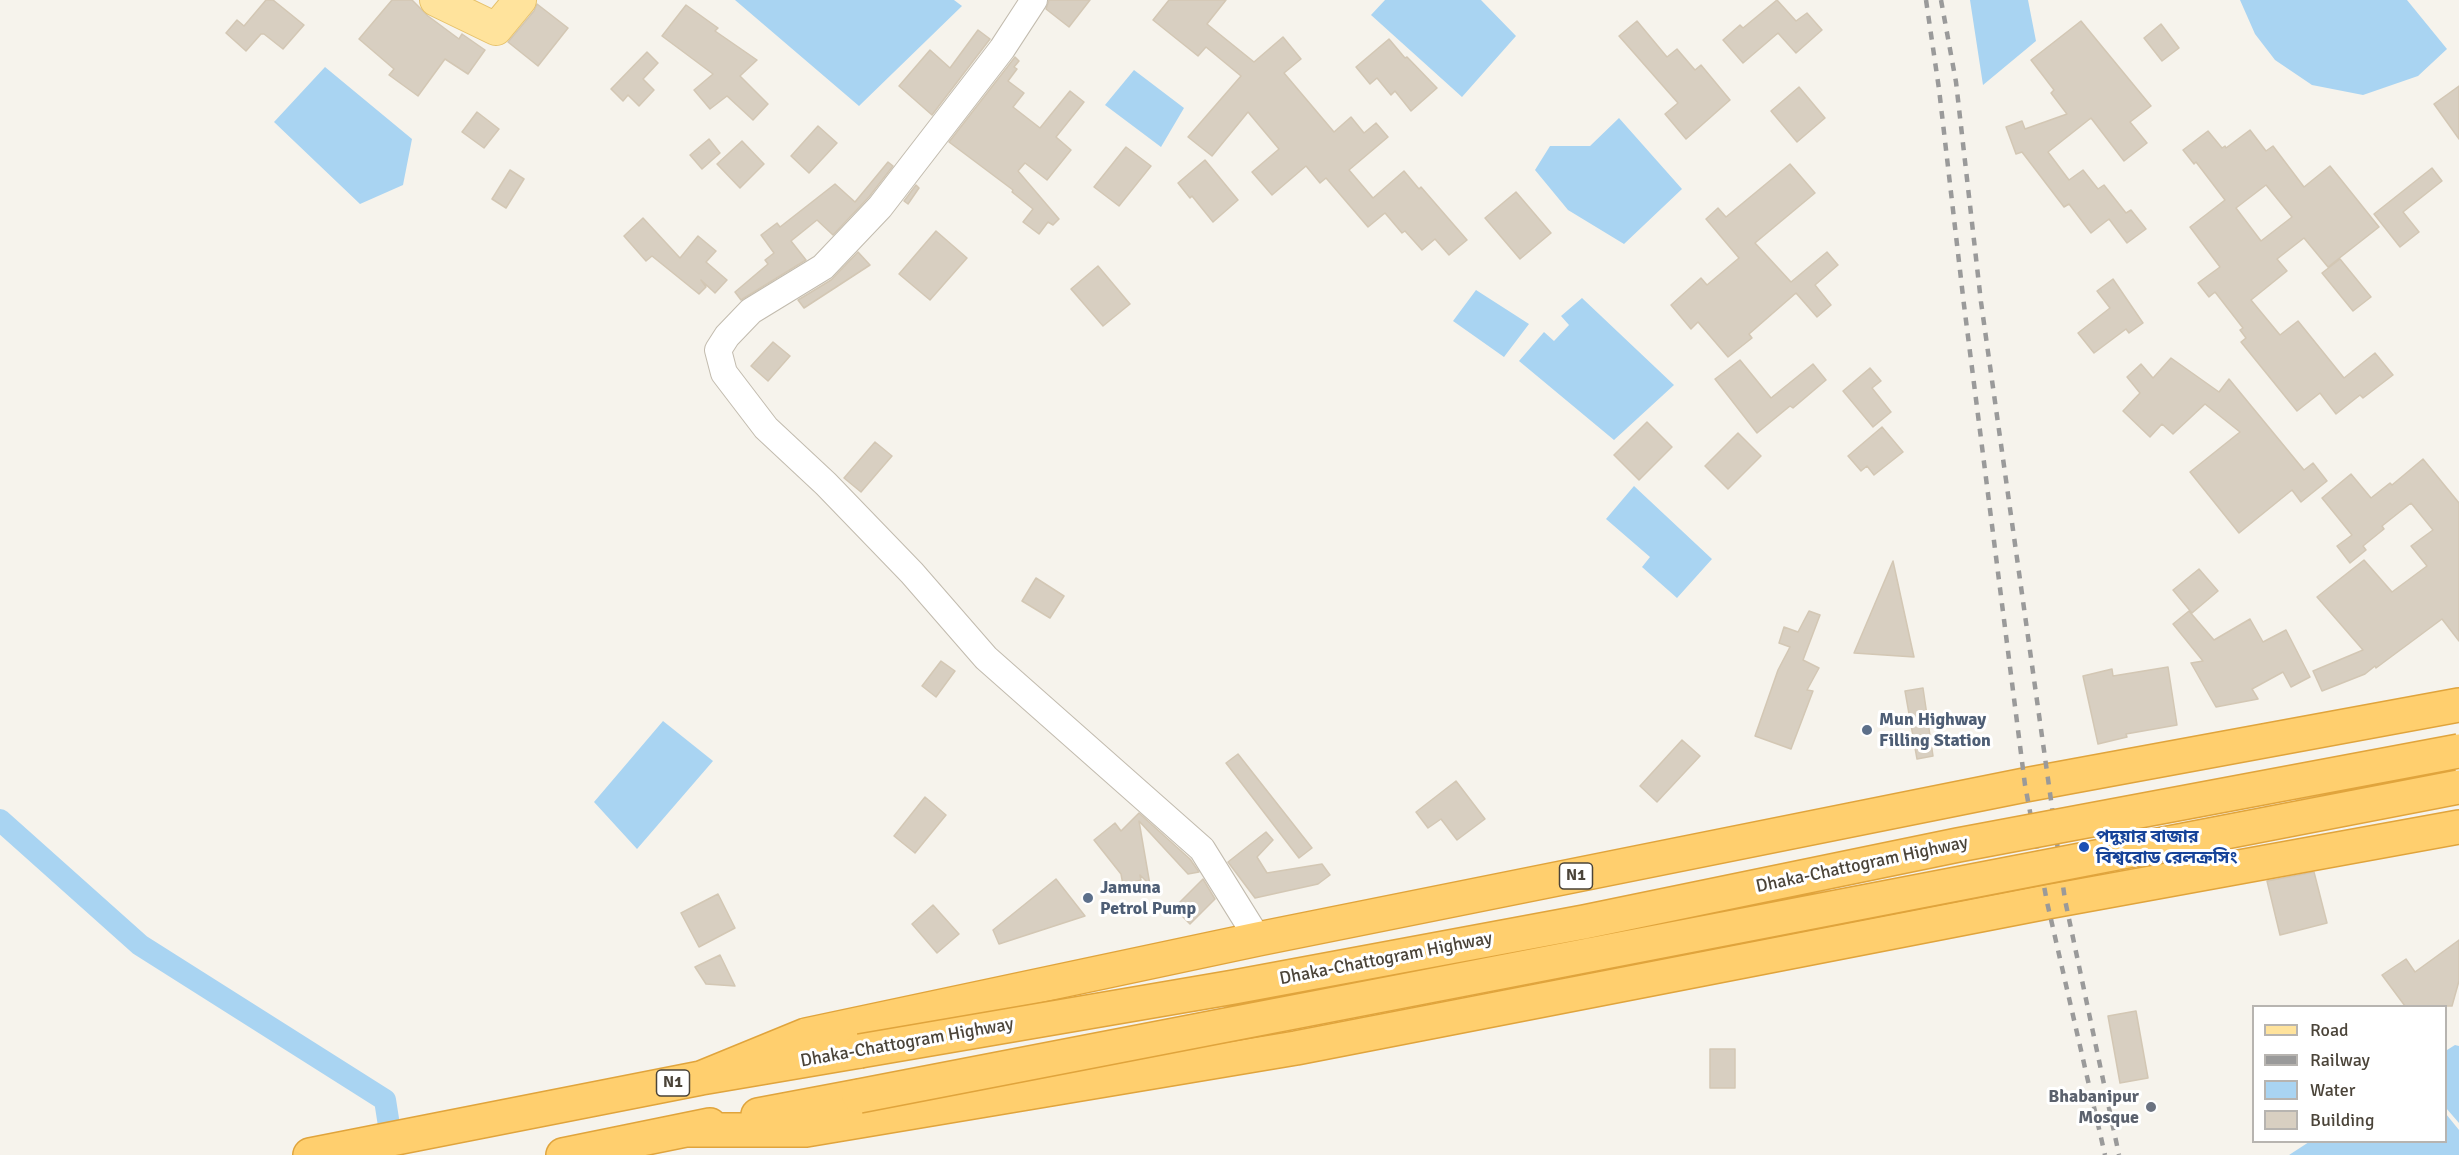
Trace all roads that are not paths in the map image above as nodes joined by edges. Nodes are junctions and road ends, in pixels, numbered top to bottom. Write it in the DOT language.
graph roads {
  1 [pos="436,0"];
  2 [pos="520,0"];
  3 [pos="1034,0"];
  4 [pos="2459,705"];
  5 [pos="2459,751"];
  6 [pos="2459,787"];
  7 [pos="2459,827"];
  8 [pos="1258,939"];
  9 [pos="701,1078"];
  10 [pos="688,1130"];
  11 [pos="310,1155"];
  12 [pos="563,1155"];
  1 -- 2 [label="main road"];
  3 -- 8 [label="street"];
  4 -- 8 [label="highway, N1"];
  5 -- 9 [label="highway, Dhaka-Chattogram Highway / N1, bridge"];
  6 -- 10 [label="highway, Dhaka-Chattogram Highway, bridge"];
  7 -- 10 [label="highway"];
  8 -- 9 [label="highway, N1"];
  9 -- 11 [label="highway, Dhaka-Chattogram Highway / N1"];
  10 -- 12 [label="highway, Dhaka-Chattogram Highway"];
}
